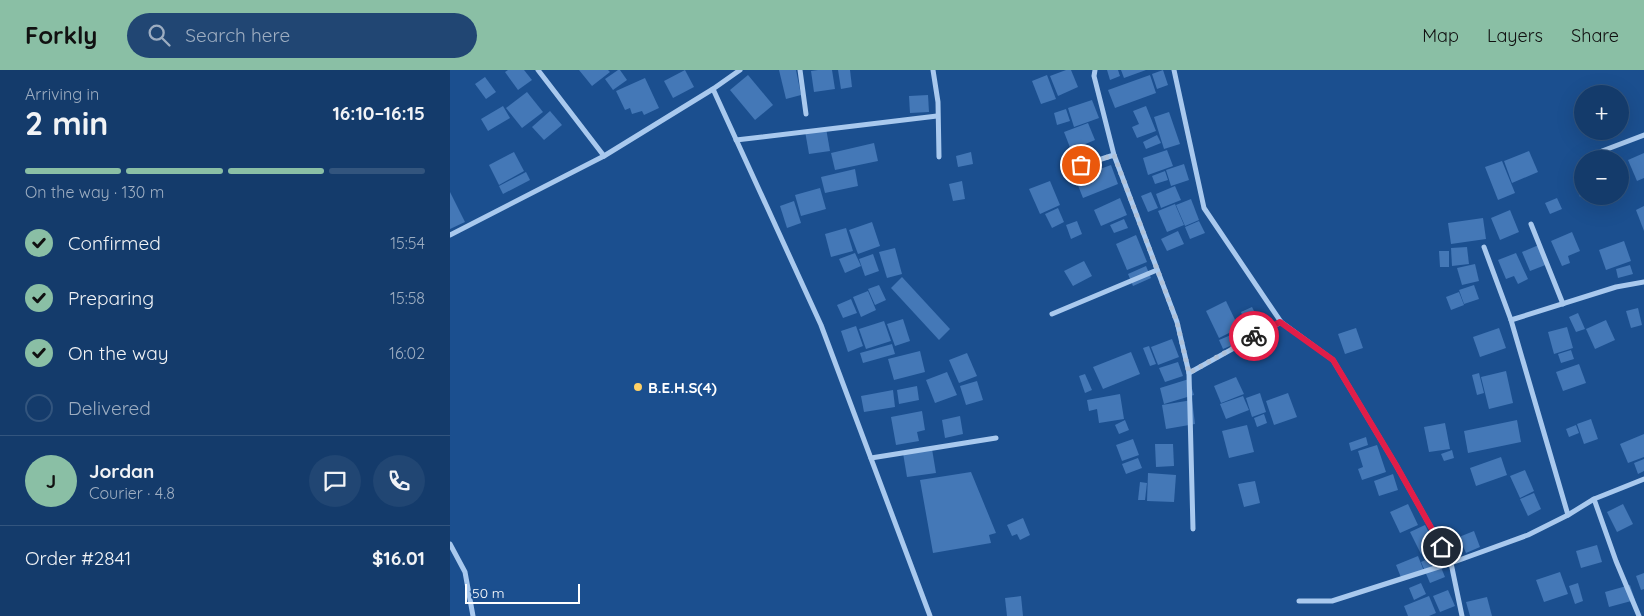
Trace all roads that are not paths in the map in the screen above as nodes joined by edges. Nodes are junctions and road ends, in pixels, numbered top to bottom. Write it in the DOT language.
graph roads {
  1 [pos="538,70"];
  2 [pos="800,70"];
  3 [pos="933,70"];
  4 [pos="1094,70"];
  5 [pos="1174,70"];
  6 [pos="736,71"];
  7 [pos="713,89"];
  8 [pos="806,114"];
  9 [pos="937,116"];
  10 [pos="1644,135"];
  11 [pos="736,140"];
  12 [pos="1605,150"];
  13 [pos="1114,155"];
  14 [pos="604,156"];
  15 [pos="939,157"];
  16 [pos="1064,171"];
  17 [pos="1532,224"];
  18 [pos="450,235"];
  19 [pos="1484,247"];
  20 [pos="1157,270"];
  21 [pos="1644,282"];
  22 [pos="1562,304"];
  23 [pos="1052,314"];
  24 [pos="1511,320"];
  25 [pos="1280,322"];
  26 [pos="1189,373"];
  27 [pos="996,438"];
  28 [pos="871,458"];
  29 [pos="1644,478"];
  30 [pos="1594,499"];
  31 [pos="1568,515"];
  32 [pos="1193,529"];
  33 [pos="450,544"];
  34 [pos="1451,563"];
  35 [pos="1299,601"];
  36 [pos="474,616"];
  37 [pos="930,616"];
  38 [pos="1462,616"];
  39 [pos="1639,616"];
  1 -- 14 [label="street"];
  2 -- 8 [label="street"];
  3 -- 9 [label="street"];
  4 -- 13 [label="street"];
  5 -- 25 [label="street"];
  6 -- 7 [label="street"];
  7 -- 11 [label="street"];
  7 -- 14 [label="street"];
  9 -- 11 [label="street"];
  9 -- 15 [label="street"];
  10 -- 12 [label="street"];
  11 -- 28 [label="street"];
  13 -- 16 [label="street"];
  13 -- 20 [label="street"];
  14 -- 18 [label="street"];
  17 -- 22 [label="street"];
  19 -- 24 [label="street"];
  20 -- 23 [label="street"];
  20 -- 26 [label="street"];
  21 -- 22 [label="street"];
  22 -- 24 [label="street"];
  24 -- 31 [label="street"];
  25 -- 26 [label="street"];
  25 -- 34 [label="street"];
  26 -- 32 [label="street"];
  27 -- 28 [label="street"];
  28 -- 37 [label="street"];
  29 -- 30 [label="street"];
  30 -- 31 [label="street"];
  30 -- 39 [label="street"];
  31 -- 34 [label="street"];
  33 -- 36 [label="street"];
  34 -- 35 [label="street"];
  34 -- 38 [label="street"];
}
